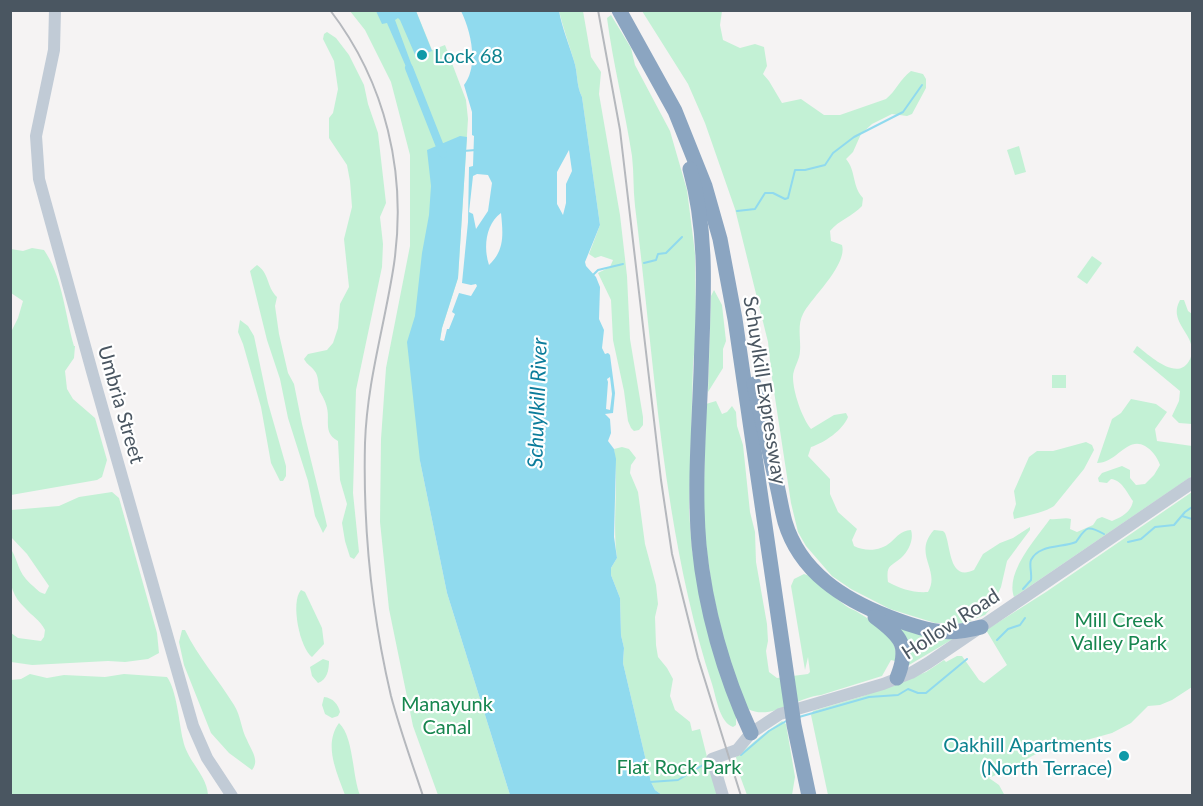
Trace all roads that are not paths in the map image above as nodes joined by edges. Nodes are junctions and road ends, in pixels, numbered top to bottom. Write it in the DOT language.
graph roads {
  1 [pos="55,10"];
  2 [pos="619,10"];
  3 [pos="631,10"];
  4 [pos="675,111"];
  5 [pos="754,384"];
  6 [pos="1192,483"];
  7 [pos="857,604"];
  8 [pos="981,627"];
  9 [pos="791,672"];
  10 [pos="897,678"];
  11 [pos="751,733"];
  12 [pos="804,753"];
  13 [pos="232,795"];
  14 [pos="723,795"];
  15 [pos="809,795"];
  16 [pos="819,795"];
  1 -- 13 [label="main road, Umbria Street"];
  2 -- 4 [label="highway, Schuylkill Expressway"];
  3 -- 5 [label="highway, Schuylkill Expressway"];
  4 -- 9 [label="highway, Schuylkill Expressway"];
  4 -- 11 [label="highway"];
  5 -- 7 [label="highway"];
  5 -- 9 [label="highway, Schuylkill Expressway"];
  6 -- 8 [label="main road, Hollow Road"];
  7 -- 8 [label="highway"];
  7 -- 10 [label="highway"];
  8 -- 10 [label="main road, Hollow Road"];
  9 -- 12 [label="highway, Schuylkill Expressway"];
  10 -- 11 [label="main road, Hollow Road"];
  11 -- 14 [label="main road, Hollow Road"];
  12 -- 15 [label="highway, Schuylkill Expressway"];
  12 -- 16 [label="highway, Schuylkill Expressway"];
}
